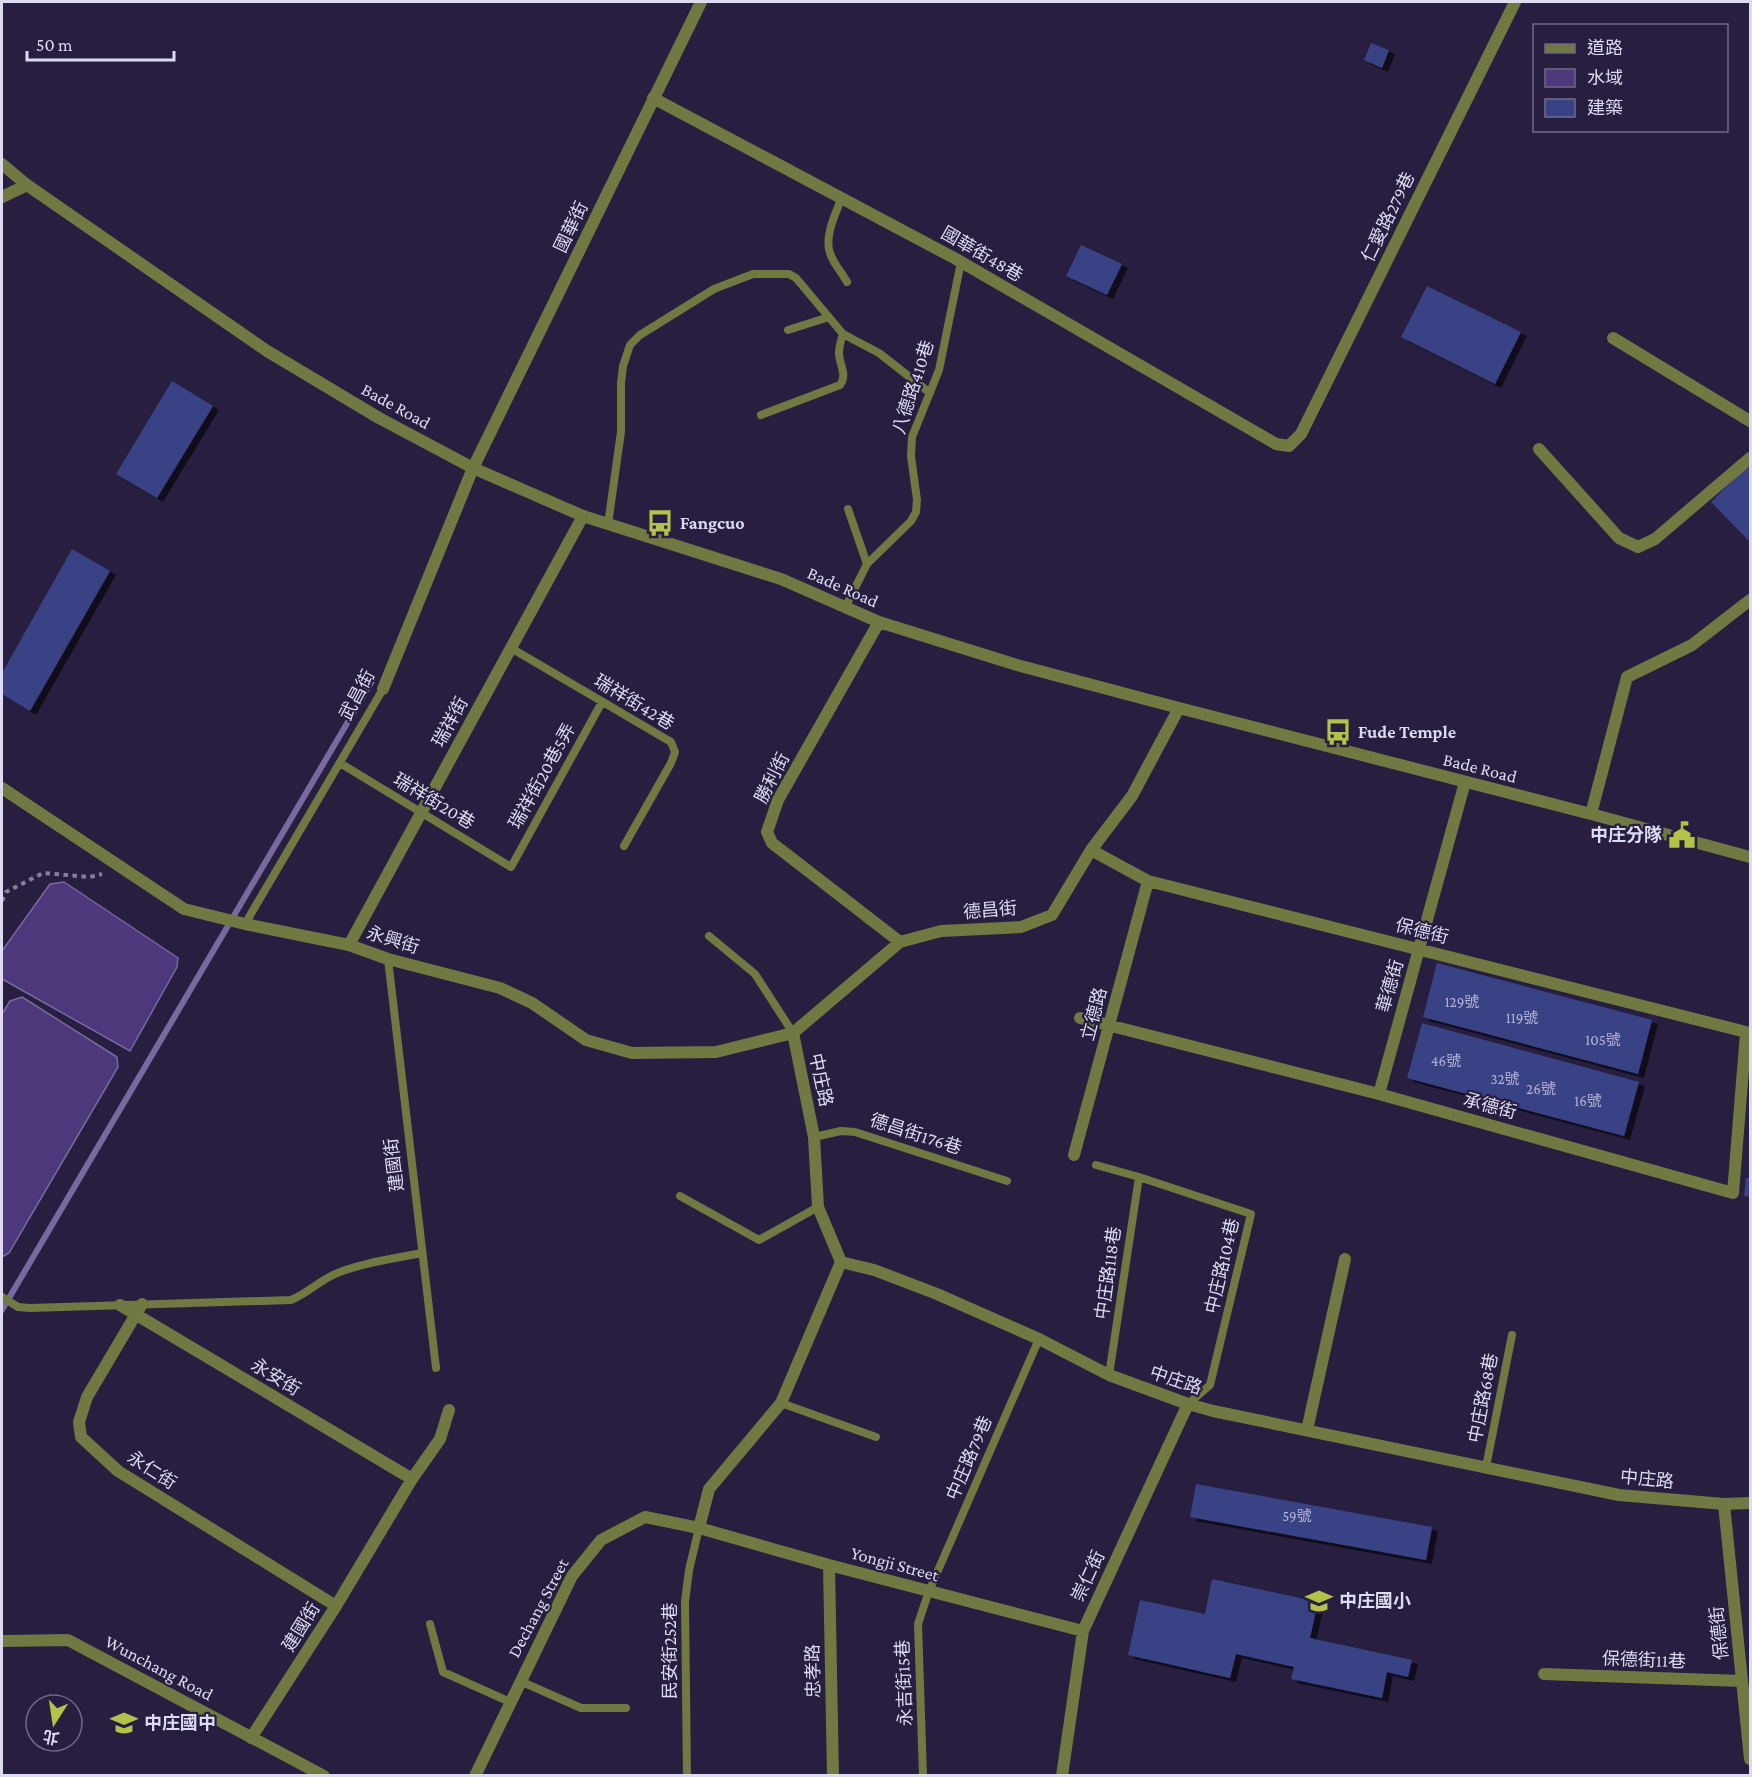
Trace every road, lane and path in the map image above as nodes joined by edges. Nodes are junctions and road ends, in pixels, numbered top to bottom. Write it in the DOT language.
graph roads {
  1 [pos="701,2"];
  2 [pos="1515,2"];
  3 [pos="653,98"];
  4 [pos="2,164"];
  5 [pos="27,185"];
  6 [pos="2,197"];
  7 [pos="842,197"];
  8 [pos="961,262"];
  9 [pos="847,282"];
  10 [pos="829,317"];
  11 [pos="788,330"];
  12 [pos="843,334"];
  13 [pos="1613,338"];
  14 [pos="930,393"];
  15 [pos="761,415"];
  16 [pos="1750,421"];
  17 [pos="1289,446"];
  18 [pos="1539,449"];
  19 [pos="1750,458"];
  20 [pos="473,468"];
  21 [pos="848,509"];
  22 [pos="583,516"];
  23 [pos="608,524"];
  24 [pos="867,564"];
  25 [pos="1750,600"];
  26 [pos="846,606"];
  27 [pos="879,622"];
  28 [pos="511,648"];
  29 [pos="383,689"];
  30 [pos="602,702"];
  31 [pos="1179,708"];
  32 [pos="340,763"];
  33 [pos="1465,782"];
  34 [pos="2,788"];
  35 [pos="421,813"];
  36 [pos="1591,814"];
  37 [pos="624,846"];
  38 [pos="1091,850"];
  39 [pos="1750,857"];
  40 [pos="511,867"];
  41 [pos="123,868"];
  42 [pos="1148,881"];
  43 [pos="2,901"];
  44 [pos="242,923"];
  45 [pos="708,936"];
  46 [pos="900,942"];
  47 [pos="349,945"];
  48 [pos="1419,949"];
  49 [pos="388,959"];
  50 [pos="1080,1018"];
  51 [pos="1110,1026"];
  52 [pos="793,1033"];
  53 [pos="1748,1033"];
  54 [pos="1378,1094"];
  55 [pos="814,1137"];
  56 [pos="1074,1155"];
  57 [pos="1096,1165"];
  58 [pos="1138,1177"];
  59 [pos="1007,1182"];
  60 [pos="680,1196"];
  61 [pos="818,1207"];
  62 [pos="422,1253"];
  63 [pos="1345,1259"];
  64 [pos="841,1262"];
  65 [pos="2,1298"];
  66 [pos="120,1305"];
  67 [pos="139,1309"];
  68 [pos="1512,1335"];
  69 [pos="1039,1339"];
  70 [pos="436,1368"];
  71 [pos="1109,1375"];
  72 [pos="781,1403"];
  73 [pos="1188,1404"];
  74 [pos="448,1410"];
  75 [pos="1307,1430"];
  76 [pos="876,1437"];
  77 [pos="1486,1467"];
  78 [pos="412,1479"];
  79 [pos="1750,1503"];
  80 [pos="1724,1504"];
  81 [pos="699,1528"];
  82 [pos="829,1565"];
  83 [pos="929,1591"];
  84 [pos="336,1606"];
  85 [pos="430,1624"];
  86 [pos="1083,1631"];
  87 [pos="2,1641"];
  88 [pos="1544,1674"];
  89 [pos="520,1681"];
  90 [pos="1742,1681"];
  91 [pos="510,1702"];
  92 [pos="626,1708"];
  93 [pos="252,1738"];
  94 [pos="1750,1759"];
  95 [pos="324,1776"];
  96 [pos="475,1776"];
  97 [pos="687,1776"];
  98 [pos="833,1776"];
  99 [pos="924,1776"];
  100 [pos="1062,1776"];
  1 -- 3 [label="street, 國華街"];
  2 -- 17 [label="street, 仁愛路279巷"];
  3 -- 7 [label="street, 國華街48巷"];
  3 -- 20 [label="street, 國華街"];
  4 -- 5 [label="street, Bade Road"];
  5 -- 6 [label="street"];
  5 -- 20 [label="street, Bade Road"];
  7 -- 8 [label="street, 國華街48巷"];
  7 -- 9 [label="lane"];
  8 -- 14 [label="lane, 八德路410巷"];
  8 -- 17 [label="street, 國華街48巷"];
  10 -- 11 [label="lane"];
  10 -- 12 [label="lane"];
  10 -- 23 [label="lane"];
  12 -- 14 [label="lane"];
  12 -- 15 [label="lane"];
  13 -- 16 [label="street"];
  14 -- 24 [label="lane, 八德路410巷"];
  18 -- 19 [label="street"];
  20 -- 22 [label="street, Bade Road"];
  20 -- 29 [label="street, 武昌街"];
  21 -- 24 [label="lane"];
  22 -- 23 [label="street, Bade Road"];
  22 -- 28 [label="street, 瑞祥街"];
  23 -- 26 [label="street, Bade Road"];
  24 -- 26 [label="lane, 八德路410巷"];
  25 -- 36 [label="street"];
  26 -- 27 [label="street, Bade Road"];
  27 -- 31 [label="street, Bade Road"];
  27 -- 46 [label="street, 勝利街"];
  28 -- 30 [label="lane, 瑞祥街42巷"];
  28 -- 35 [label="street, 瑞祥街"];
  29 -- 32 [label="lane, 武昌街"];
  30 -- 37 [label="lane, 瑞祥街42巷"];
  30 -- 40 [label="lane, 瑞祥街20巷5弄"];
  31 -- 33 [label="street, Bade Road"];
  31 -- 38 [label="street, 德昌街"];
  32 -- 35 [label="lane, 瑞祥街20巷"];
  32 -- 44 [label="lane, 武昌街"];
  33 -- 36 [label="street, Bade Road"];
  33 -- 48 [label="street, 華德街"];
  34 -- 41 [label="street, 永興街"];
  35 -- 40 [label="lane, 瑞祥街20巷"];
  35 -- 47 [label="street, 瑞祥街"];
  36 -- 39 [label="street, Bade Road"];
  38 -- 42 [label="street, 保德街"];
  38 -- 46 [label="street, 德昌街"];
  41 -- 43 [label="path"];
  41 -- 44 [label="street, 永興街"];
  42 -- 48 [label="street, 保德街"];
  42 -- 51 [label="street, 立德路"];
  44 -- 47 [label="street, 永興街"];
  45 -- 52 [label="lane"];
  46 -- 52 [label="street, 德昌街"];
  47 -- 49 [label="street, 永興街"];
  48 -- 53 [label="street, 保德街"];
  48 -- 54 [label="street, 華德街"];
  49 -- 52 [label="street, 永興街"];
  49 -- 62 [label="lane, 建國街"];
  50 -- 51 [label="street, 承德街"];
  51 -- 54 [label="street, 承德街"];
  51 -- 56 [label="street, 立德路"];
  52 -- 55 [label="street, 中庄路"];
  53 -- 54 [label="street, 承德街"];
  55 -- 59 [label="lane, 德昌街176巷"];
  55 -- 61 [label="street, 中庄路"];
  57 -- 58 [label="lane, 中庄路104巷"];
  58 -- 71 [label="lane, 中庄路118巷"];
  58 -- 73 [label="lane, 中庄路104巷"];
  60 -- 61 [label="lane"];
  61 -- 64 [label="street, 中庄路"];
  62 -- 67 [label="lane"];
  62 -- 70 [label="lane, 建國街"];
  63 -- 75 [label="street"];
  64 -- 69 [label="street, 中庄路"];
  64 -- 72 [label="street"];
  65 -- 66 [label="lane"];
  66 -- 67 [label="street, 永安街"];
  67 -- 78 [label="street, 永安街"];
  67 -- 84 [label="street, 永仁街"];
  68 -- 77 [label="lane, 中庄路68巷"];
  69 -- 71 [label="street, 中庄路"];
  69 -- 83 [label="lane, 中庄路79巷"];
  71 -- 73 [label="street, 中庄路"];
  72 -- 76 [label="lane"];
  72 -- 81 [label="street"];
  73 -- 75 [label="street, 中庄路"];
  73 -- 86 [label="street, 崇仁街"];
  74 -- 78 [label="street, 建國街"];
  75 -- 77 [label="street, 中庄路"];
  77 -- 80 [label="street, 中庄路"];
  78 -- 84 [label="street, 建國街"];
  79 -- 80 [label="street, 中庄路"];
  80 -- 90 [label="street, 保德街"];
  81 -- 82 [label="street, Yongji Street"];
  81 -- 89 [label="street, Dechang Street"];
  81 -- 97 [label="lane, 民安街252巷"];
  82 -- 83 [label="street, Yongji Street"];
  82 -- 98 [label="street, 忠孝路"];
  83 -- 86 [label="street, Yongji Street"];
  83 -- 99 [label="lane, 永吉街15巷"];
  84 -- 93 [label="street, 建國街"];
  85 -- 91 [label="lane"];
  86 -- 100 [label="street, 崇仁街"];
  87 -- 93 [label="street, Wunchang Road"];
  88 -- 90 [label="street, 保德街11巷"];
  89 -- 91 [label="street, Dechang Street"];
  89 -- 92 [label="lane"];
  90 -- 94 [label="street, 保德街"];
  91 -- 96 [label="street, Dechang Street"];
  93 -- 95 [label="street, Wunchang Road"];
}
